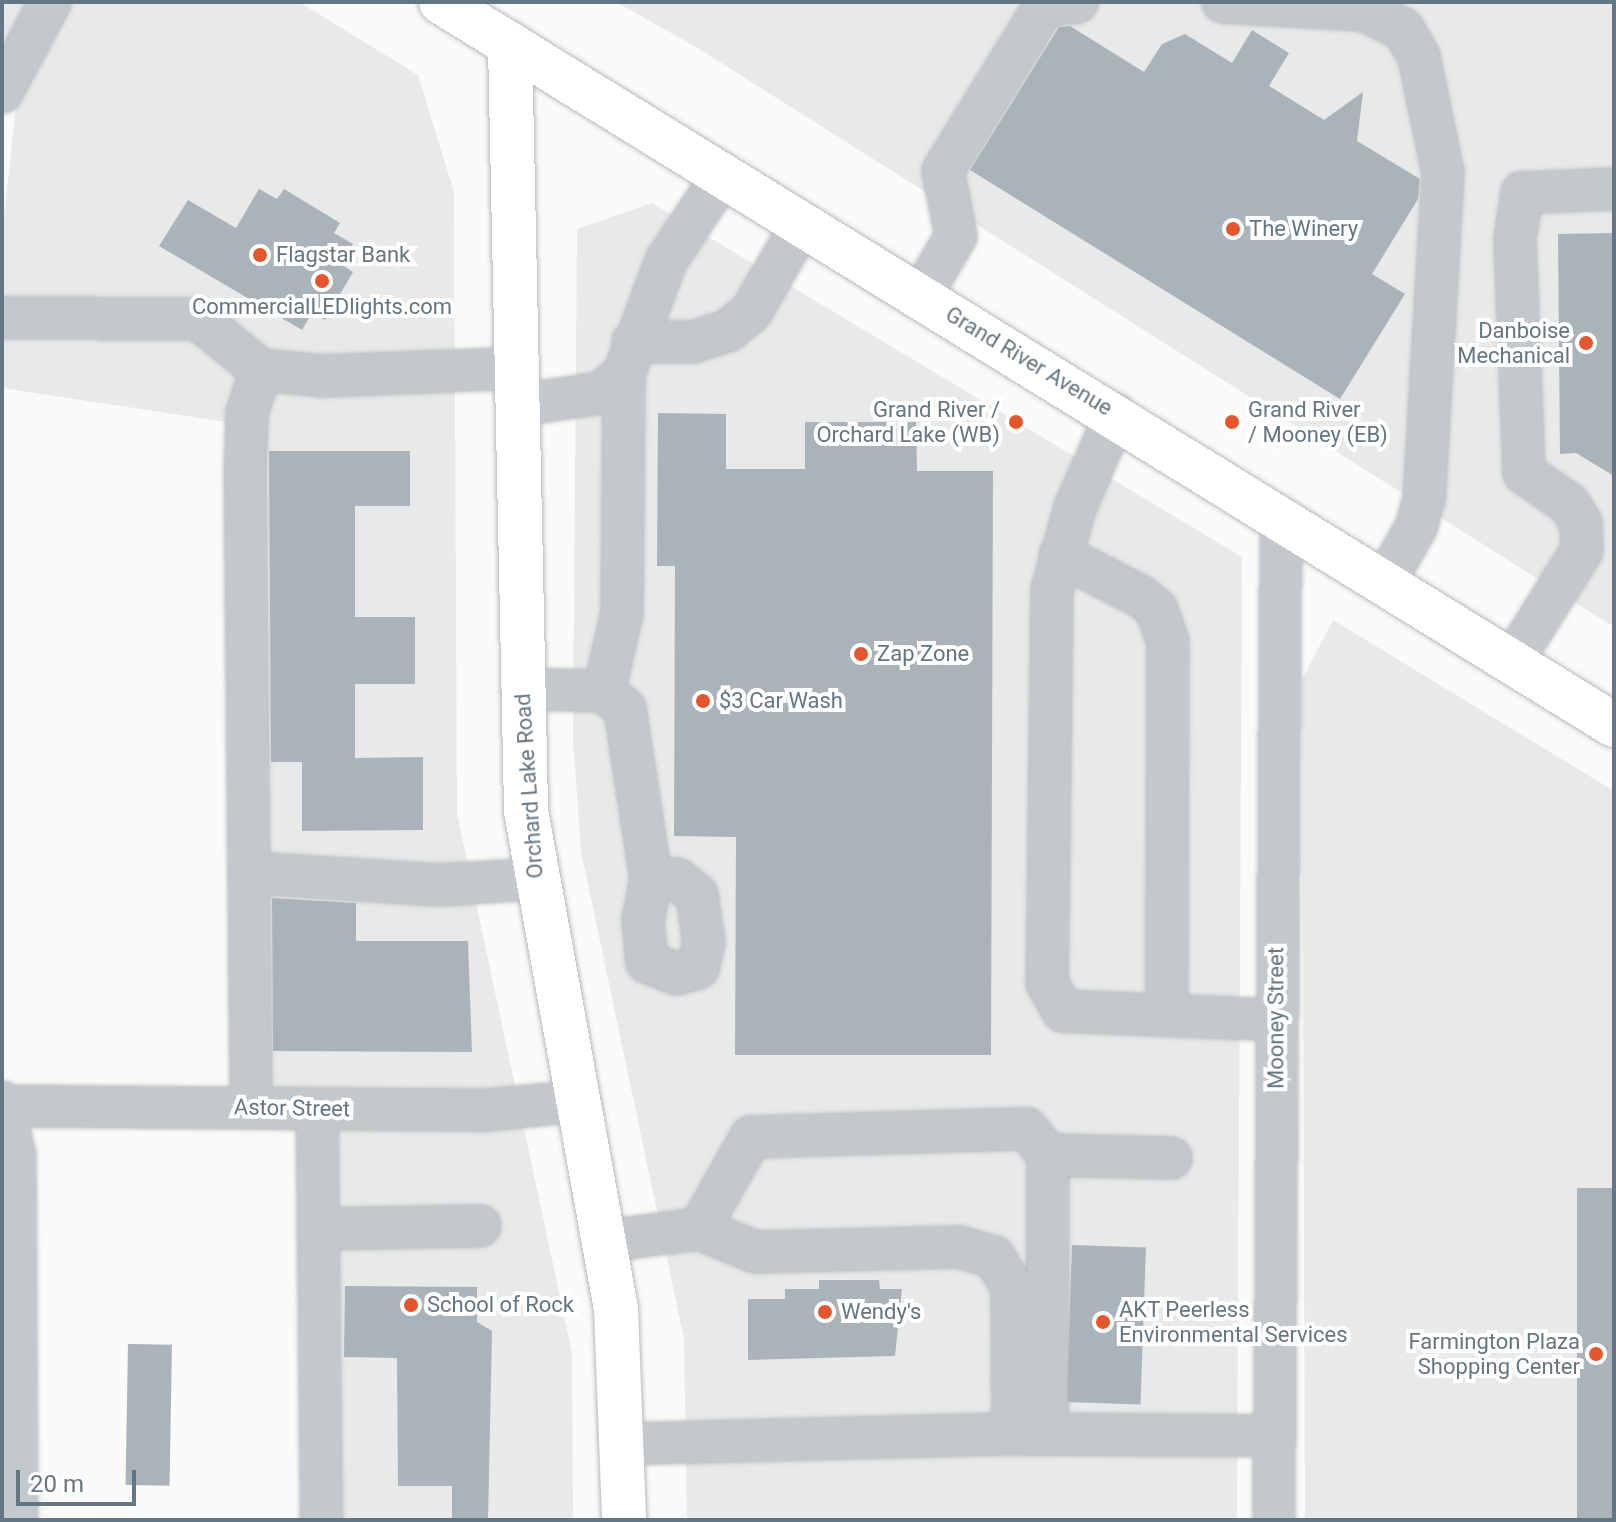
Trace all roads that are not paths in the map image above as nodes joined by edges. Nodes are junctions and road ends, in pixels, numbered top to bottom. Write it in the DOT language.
graph roads {
  1 [pos="50,2"];
  2 [pos="441,2"];
  3 [pos="1077,2"];
  4 [pos="1223,2"];
  5 [pos="12,42"];
  6 [pos="510,44"];
  7 [pos="2,92"];
  8 [pos="723,175"];
  9 [pos="1614,189"];
  10 [pos="802,224"];
  11 [pos="921,296"];
  12 [pos="2,318"];
  13 [pos="628,358"];
  14 [pos="261,370"];
  15 [pos="519,386"];
  16 [pos="1116,414"];
  17 [pos="1281,517"];
  18 [pos="1060,555"];
  19 [pos="1385,582"];
  20 [pos="1512,662"];
  21 [pos="521,689"];
  22 [pos="604,691"];
  23 [pos="1614,725"];
  24 [pos="249,873"];
  25 [pos="535,879"];
  26 [pos="651,879"];
  27 [pos="1167,1015"];
  28 [pos="1276,1020"];
  29 [pos="581,1101"];
  30 [pos="2,1105"];
  31 [pos="251,1108"];
  32 [pos="317,1109"];
  33 [pos="1048,1155"];
  34 [pos="1171,1158"];
  35 [pos="480,1226"];
  36 [pos="318,1229"];
  37 [pos="712,1237"];
  38 [pos="605,1241"];
  39 [pos="1030,1434"];
  40 [pos="1274,1436"];
  41 [pos="624,1444"];
  42 [pos="17,1520"];
  43 [pos="321,1520"];
  44 [pos="624,1520"];
  45 [pos="1274,1520"];
  1 -- 5 [label="street"];
  2 -- 6 [label="main road, Grand River Avenue"];
  3 -- 11 [label="street"];
  4 -- 19 [label="street"];
  5 -- 7 [label="street"];
  6 -- 8 [label="main road, Grand River Avenue"];
  6 -- 15 [label="main road, Orchard Lake Road"];
  8 -- 10 [label="main road, Grand River Avenue"];
  8 -- 13 [label="street"];
  9 -- 20 [label="street"];
  10 -- 11 [label="main road, Grand River Avenue"];
  10 -- 13 [label="street"];
  11 -- 16 [label="main road, Grand River Avenue"];
  12 -- 14 [label="street"];
  13 -- 15 [label="street"];
  13 -- 22 [label="street"];
  14 -- 15 [label="street"];
  14 -- 24 [label="street"];
  15 -- 21 [label="main road, Orchard Lake Road"];
  16 -- 17 [label="main road, Grand River Avenue"];
  16 -- 18 [label="street"];
  17 -- 19 [label="main road, Grand River Avenue"];
  17 -- 28 [label="street, Mooney Street"];
  18 -- 27 [label="street"];
  18 -- 27 [label="street"];
  19 -- 20 [label="main road, Grand River Avenue"];
  20 -- 23 [label="main road, Grand River Avenue"];
  21 -- 22 [label="street"];
  21 -- 25 [label="main road, Orchard Lake Road"];
  22 -- 26 [label="street"];
  24 -- 25 [label="street"];
  24 -- 31 [label="street"];
  25 -- 29 [label="main road, Orchard Lake Road"];
  27 -- 28 [label="street"];
  28 -- 40 [label="street, Mooney Street"];
  29 -- 32 [label="street, Astor Street"];
  29 -- 38 [label="main road, Orchard Lake Road"];
  30 -- 31 [label="street, Astor Street"];
  30 -- 42 [label="street"];
  31 -- 32 [label="street, Astor Street"];
  32 -- 36 [label="street"];
  33 -- 34 [label="street"];
  33 -- 37 [label="street"];
  33 -- 39 [label="street"];
  35 -- 36 [label="street"];
  36 -- 43 [label="street"];
  37 -- 38 [label="street"];
  37 -- 39 [label="street"];
  38 -- 41 [label="main road, Orchard Lake Road"];
  39 -- 40 [label="street"];
  39 -- 41 [label="street"];
  40 -- 45 [label="street, Mooney Street"];
  41 -- 44 [label="main road, Orchard Lake Road"];
}
